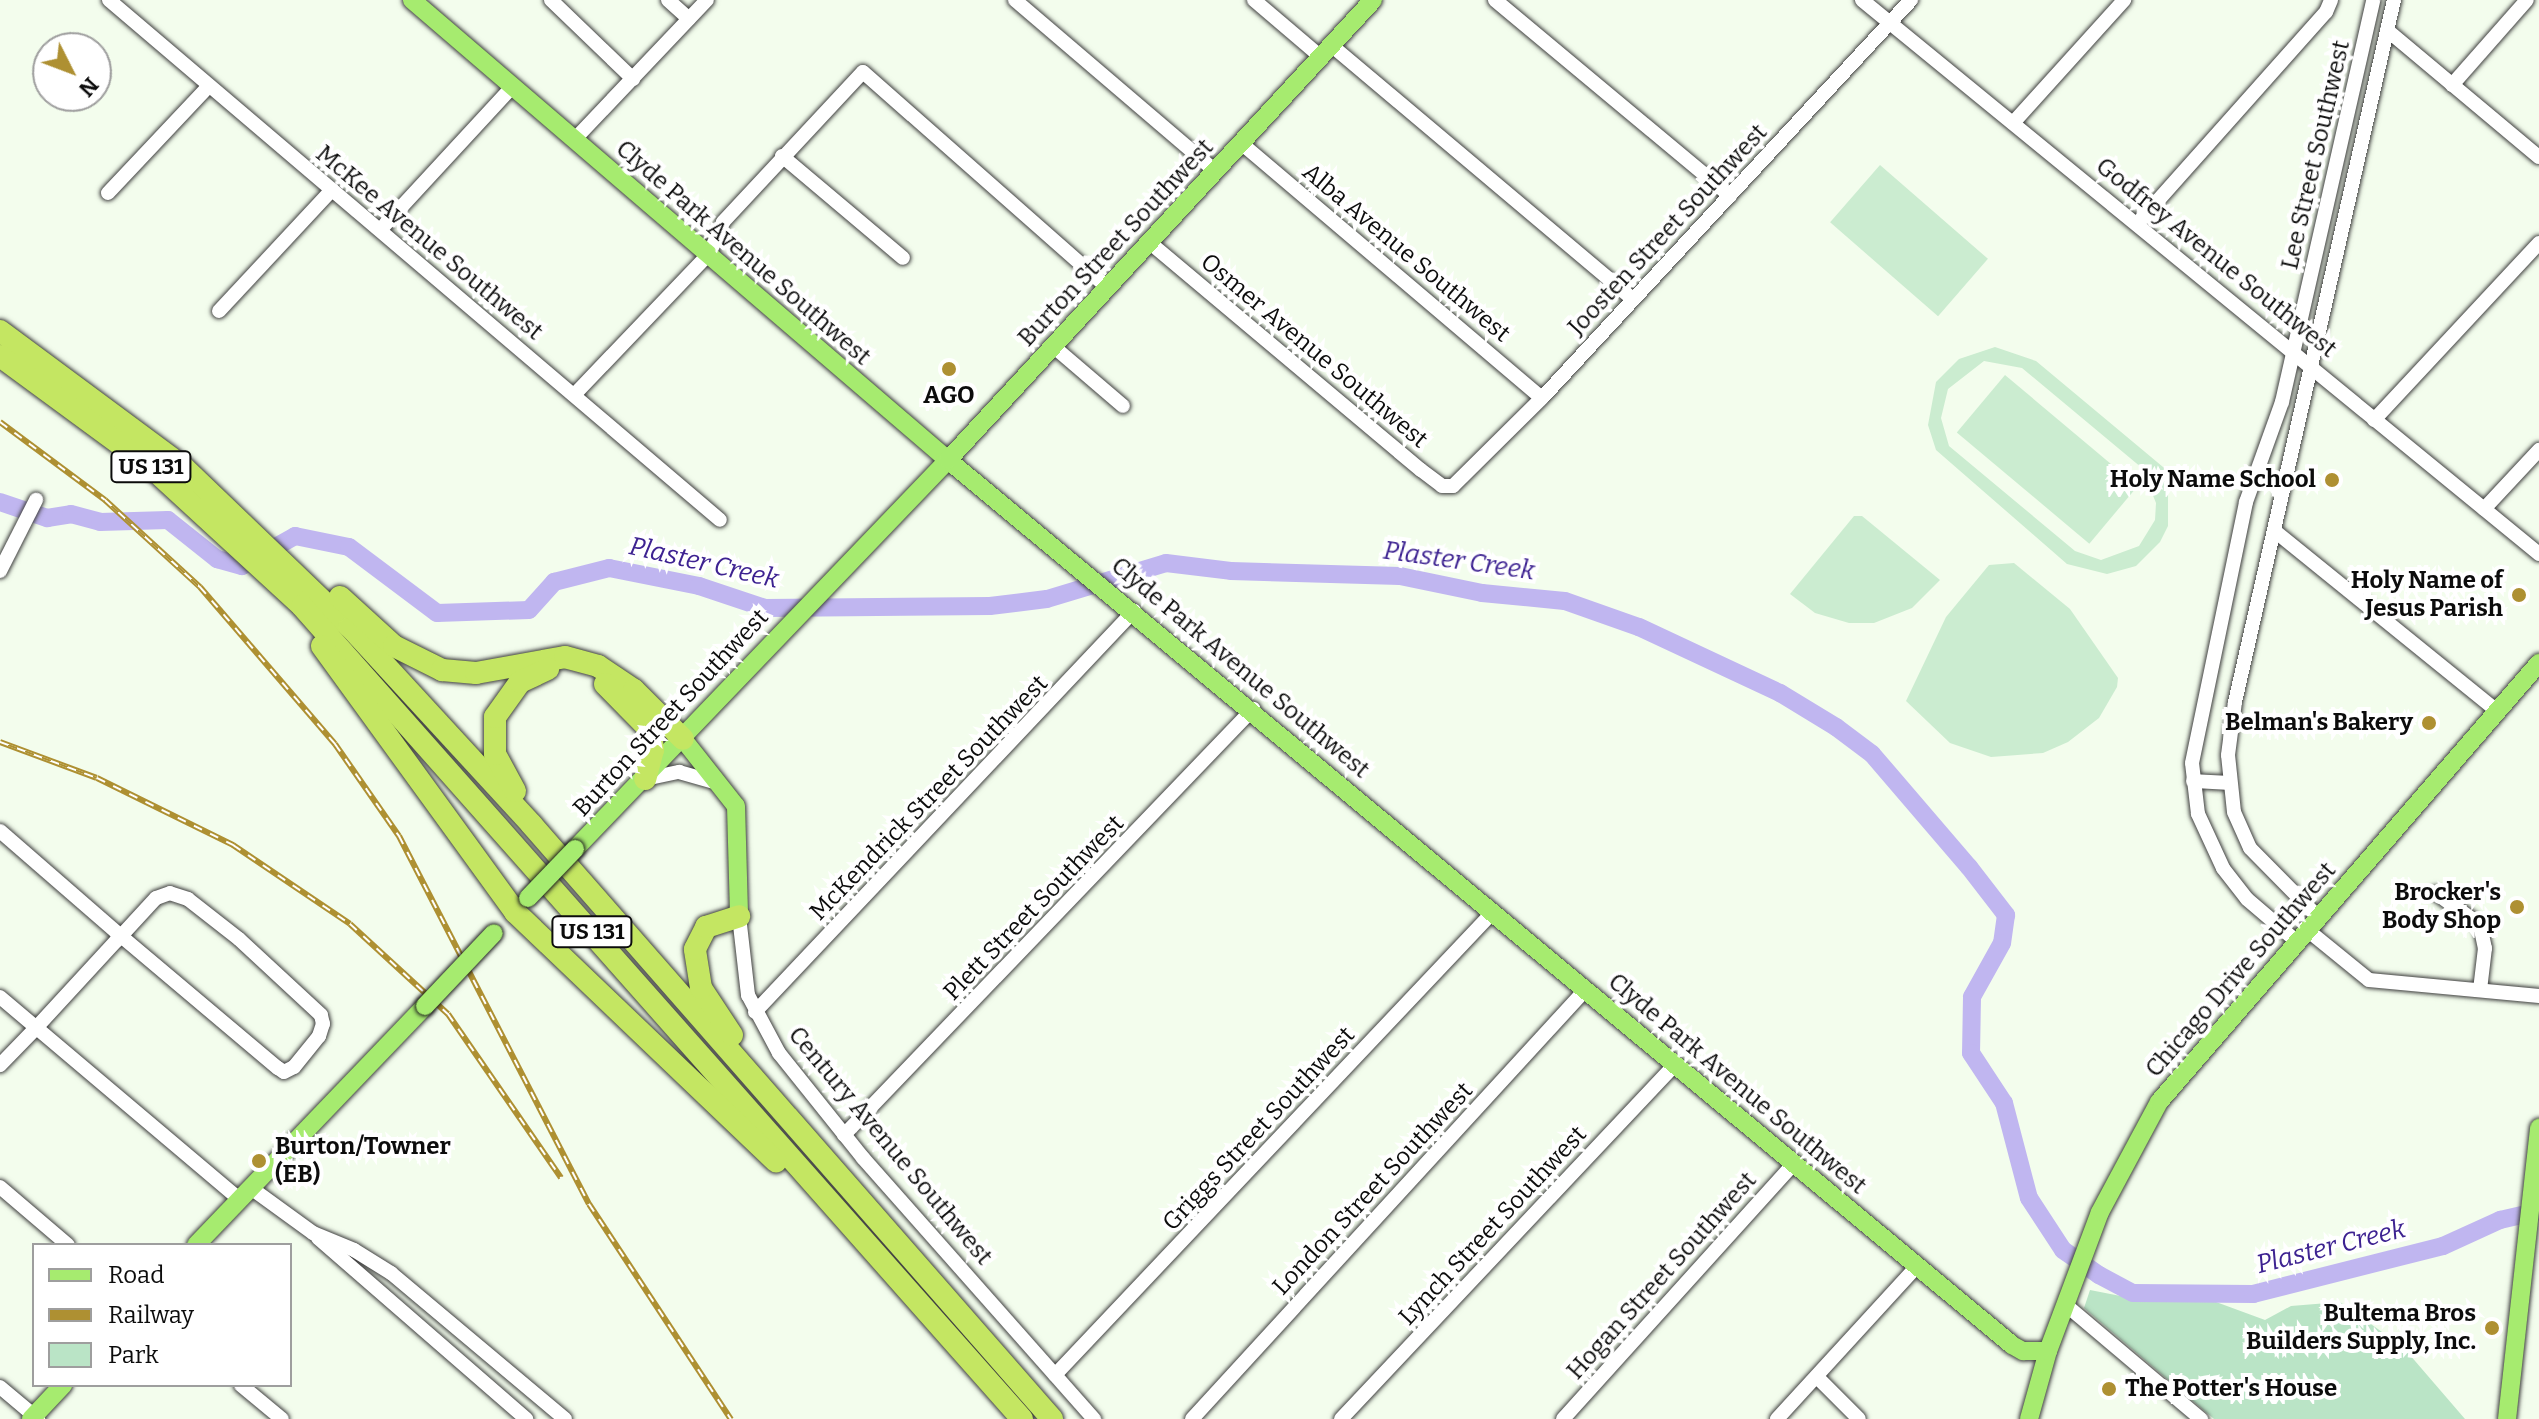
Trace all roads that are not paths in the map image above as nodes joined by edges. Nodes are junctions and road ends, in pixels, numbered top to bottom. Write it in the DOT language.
graph roads {
  1 [pos="109,0"];
  2 [pos="412,0"];
  3 [pos="551,0"];
  4 [pos="668,0"];
  5 [pos="707,0"];
  6 [pos="1015,0"];
  7 [pos="1254,0"];
  8 [pos="1373,0"];
  9 [pos="1495,0"];
  10 [pos="1862,0"];
  11 [pos="1911,0"];
  12 [pos="2124,0"];
  13 [pos="2331,0"];
  14 [pos="2373,0"];
  15 [pos="2394,0"];
  16 [pos="2527,0"];
  17 [pos="689,19"];
  18 [pos="1890,23"];
  19 [pos="2387,30"];
  20 [pos="1326,51"];
  21 [pos="633,79"];
  22 [pos="2452,85"];
  23 [pos="209,86"];
  24 [pos="513,86"];
  25 [pos="2013,123"];
  26 [pos="574,140"];
  27 [pos="1241,143"];
  28 [pos="782,156"];
  29 [pos="2539,157"];
  30 [pos="1215,171"];
  31 [pos="332,190"];
  32 [pos="108,193"];
  33 [pos="1730,196"];
  34 [pos="2137,224"];
  35 [pos="381,229"];
  36 [pos="1149,242"];
  37 [pos="2539,243"];
  38 [pos="709,254"];
  39 [pos="903,258"];
  40 [pos="1107,287"];
  41 [pos="1633,299"];
  42 [pos="219,311"];
  43 [pos="0,331"];
  44 [pos="1053,346"];
  45 [pos="2294,353"];
  46 [pos="14,356"];
  47 [pos="2312,368"];
  48 [pos="575,394"];
  49 [pos="1542,398"];
  50 [pos="1123,406"];
  51 [pos="2374,420"];
  52 [pos="2539,450"];
  53 [pos="948,460"];
  54 [pos="1453,486"];
  55 [pos="36,500"];
  56 [pos="2484,509"];
  57 [pos="720,520"];
  58 [pos="2276,532"];
  59 [pos="2539,554"];
  60 [pos="0,571"];
  61 [pos="288,582"];
  62 [pos="1128,607"];
  63 [pos="2539,663"];
  64 [pos="1253,709"];
  65 [pos="2497,711"];
  66 [pos="683,739"];
  67 [pos="645,779"];
  68 [pos="2193,781"];
  69 [pos="2228,783"];
  70 [pos="725,787"];
  71 [pos="531,824"];
  72 [pos="0,831"];
  73 [pos="2436,893"];
  74 [pos="521,905"];
  75 [pos="1493,912"];
  76 [pos="739,916"];
  77 [pos="2305,928"];
  78 [pos="121,936"];
  79 [pos="1586,989"];
  80 [pos="2480,990"];
  81 [pos="2539,996"];
  82 [pos="0,997"];
  83 [pos="755,1012"];
  84 [pos="36,1028"];
  85 [pos="1676,1064"];
  86 [pos="0,1065"];
  87 [pos="2539,1128"];
  88 [pos="844,1135"];
  89 [pos="804,1137"];
  90 [pos="1794,1163"];
  91 [pos="0,1187"];
  92 [pos="245,1194"];
  93 [pos="313,1233"];
  94 [pos="66,1243"];
  95 [pos="198,1243"];
  96 [pos="1917,1266"];
  97 [pos="901,1281"];
  98 [pos="2069,1297"];
  99 [pos="2048,1351"];
  100 [pos="1055,1375"];
  101 [pos="1817,1377"];
  102 [pos="0,1387"];
  103 [pos="61,1387"];
  104 [pos="243,1387"];
  105 [pos="34,1418"];
  106 [pos="282,1419"];
  107 [pos="526,1419"];
  108 [pos="565,1419"];
  109 [pos="1022,1419"];
  110 [pos="1052,1419"];
  111 [pos="1094,1419"];
  112 [pos="1192,1419"];
  113 [pos="1341,1419"];
  114 [pos="1563,1419"];
  115 [pos="1777,1419"];
  116 [pos="1859,1419"];
  117 [pos="2029,1419"];
  118 [pos="2201,1419"];
  119 [pos="2507,1419"];
  1 -- 23 [label="street, McKee Avenue Southwest"];
  2 -- 24 [label="main road, Clyde Park Avenue Southwest"];
  3 -- 21 [label="street"];
  4 -- 17 [label="street"];
  5 -- 17 [label="street"];
  6 -- 30 [label="street"];
  7 -- 20 [label="street"];
  8 -- 20 [label="main road, Burton Street Southwest"];
  9 -- 33 [label="street"];
  10 -- 18 [label="street, Godfrey Avenue Southwest"];
  11 -- 18 [label="street, Joosten Street Southwest"];
  12 -- 25 [label="street"];
  13 -- 34 [label="street"];
  14 -- 45 [label="street, Lee Street Southwest"];
  15 -- 19 [label="street, Lee Street Southwest"];
  16 -- 22 [label="street"];
  17 -- 21 [label="street"];
  18 -- 25 [label="street, Godfrey Avenue Southwest"];
  18 -- 33 [label="street, Joosten Street Southwest"];
  19 -- 22 [label="street"];
  19 -- 47 [label="street, Lee Street Southwest"];
  20 -- 27 [label="main road, Burton Street Southwest"];
  20 -- 41 [label="street"];
  21 -- 26 [label="street"];
  22 -- 29 [label="street"];
  23 -- 31 [label="street, McKee Avenue Southwest"];
  23 -- 32 [label="street"];
  24 -- 26 [label="main road, Clyde Park Avenue Southwest"];
  24 -- 35 [label="street"];
  25 -- 34 [label="street, Godfrey Avenue Southwest"];
  26 -- 38 [label="main road, Clyde Park Avenue Southwest"];
  27 -- 30 [label="main road, Burton Street Southwest"];
  27 -- 49 [label="street, Alba Avenue Southwest"];
  28 -- 38 [label="street"];
  28 -- 39 [label="street"];
  28 -- 40 [label="street"];
  30 -- 36 [label="main road, Burton Street Southwest"];
  31 -- 35 [label="street, McKee Avenue Southwest"];
  31 -- 42 [label="street"];
  33 -- 41 [label="street, Joosten Street Southwest"];
  34 -- 45 [label="street, Godfrey Avenue Southwest"];
  35 -- 48 [label="street, McKee Avenue Southwest"];
  36 -- 40 [label="main road, Burton Street Southwest"];
  36 -- 54 [label="street, Osmer Avenue Southwest"];
  37 -- 51 [label="street"];
  38 -- 48 [label="street"];
  38 -- 53 [label="main road, Clyde Park Avenue Southwest"];
  40 -- 44 [label="main road, Burton Street Southwest"];
  41 -- 49 [label="street, Joosten Street Southwest"];
  43 -- 46 [label="highway, US 131"];
  44 -- 50 [label="street"];
  44 -- 53 [label="main road, Burton Street Southwest"];
  45 -- 47 [label="street, Godfrey Avenue Southwest"];
  45 -- 68 [label="street, Lee Street Southwest"];
  46 -- 61 [label="highway, US 131"];
  47 -- 51 [label="street, Godfrey Avenue Southwest"];
  47 -- 58 [label="street, Lee Street Southwest"];
  48 -- 57 [label="street, McKee Avenue Southwest"];
  49 -- 54 [label="street, Joosten Street Southwest"];
  51 -- 56 [label="street, Godfrey Avenue Southwest"];
  52 -- 56 [label="street"];
  53 -- 62 [label="main road, Clyde Park Avenue Southwest"];
  53 -- 66 [label="main road, Burton Street Southwest"];
  55 -- 60 [label="street"];
  56 -- 59 [label="street, Godfrey Avenue Southwest"];
  58 -- 65 [label="street"];
  58 -- 69 [label="street, Lee Street Southwest"];
  61 -- 66 [label="highway"];
  61 -- 71 [label="highway, US 131"];
  61 -- 74 [label="highway"];
  61 -- 97 [label="highway, US 131"];
  62 -- 64 [label="main road, Clyde Park Avenue Southwest"];
  62 -- 83 [label="street, McKendrick Street Southwest"];
  63 -- 65 [label="main road, Chicago Drive Southwest"];
  64 -- 75 [label="main road, Clyde Park Avenue Southwest"];
  64 -- 88 [label="street, Plett Street Southwest"];
  65 -- 77 [label="main road, Chicago Drive Southwest"];
  66 -- 67 [label="main road, Burton Street Southwest"];
  66 -- 70 [label="main road, Century Avenue Southwest"];
  67 -- 70 [label="street"];
  67 -- 71 [label="highway"];
  67 -- 74 [label="main road, Burton Street Southwest, bridge"];
  68 -- 69 [label="street"];
  68 -- 77 [label="street, Lee Street Southwest"];
  69 -- 77 [label="street, Lee Street Southwest"];
  70 -- 76 [label="main road, Century Avenue Southwest"];
  71 -- 89 [label="highway, US 131"];
  72 -- 78 [label="street"];
  73 -- 80 [label="street"];
  74 -- 92 [label="main road, Burton Street Southwest, bridge"];
  74 -- 97 [label="highway"];
  75 -- 79 [label="main road, Clyde Park Avenue Southwest"];
  75 -- 100 [label="street, Griggs Street Southwest"];
  76 -- 83 [label="street, Century Avenue Southwest"];
  76 -- 89 [label="highway"];
  77 -- 80 [label="street"];
  77 -- 98 [label="main road, Chicago Drive Southwest"];
  78 -- 78 [label="street"];
  78 -- 84 [label="street"];
  79 -- 85 [label="main road, Clyde Park Avenue Southwest"];
  79 -- 112 [label="street, London Street Southwest"];
  80 -- 81 [label="street"];
  82 -- 84 [label="street"];
  83 -- 88 [label="street, Century Avenue Southwest"];
  84 -- 86 [label="street"];
  84 -- 92 [label="street"];
  85 -- 90 [label="main road, Clyde Park Avenue Southwest"];
  85 -- 113 [label="street, Lynch Street Southwest"];
  87 -- 119 [label="main road"];
  88 -- 100 [label="street, Century Avenue Southwest"];
  89 -- 110 [label="highway, US 131"];
  90 -- 96 [label="main road, Clyde Park Avenue Southwest"];
  90 -- 114 [label="street, Hogan Street Southwest"];
  91 -- 94 [label="street"];
  92 -- 93 [label="street"];
  92 -- 95 [label="main road, Burton Street Southwest"];
  93 -- 107 [label="street"];
  93 -- 108 [label="street"];
  96 -- 99 [label="main road, Clyde Park Avenue Southwest"];
  96 -- 101 [label="street"];
  97 -- 109 [label="highway, US 131"];
  98 -- 99 [label="main road, Chicago Drive Southwest"];
  98 -- 118 [label="street"];
  99 -- 117 [label="main road, Chicago Drive Southwest"];
  100 -- 111 [label="street, Century Avenue Southwest"];
  101 -- 115 [label="street"];
  101 -- 116 [label="street"];
  102 -- 105 [label="street"];
  103 -- 105 [label="main road"];
  104 -- 106 [label="street"];
}
